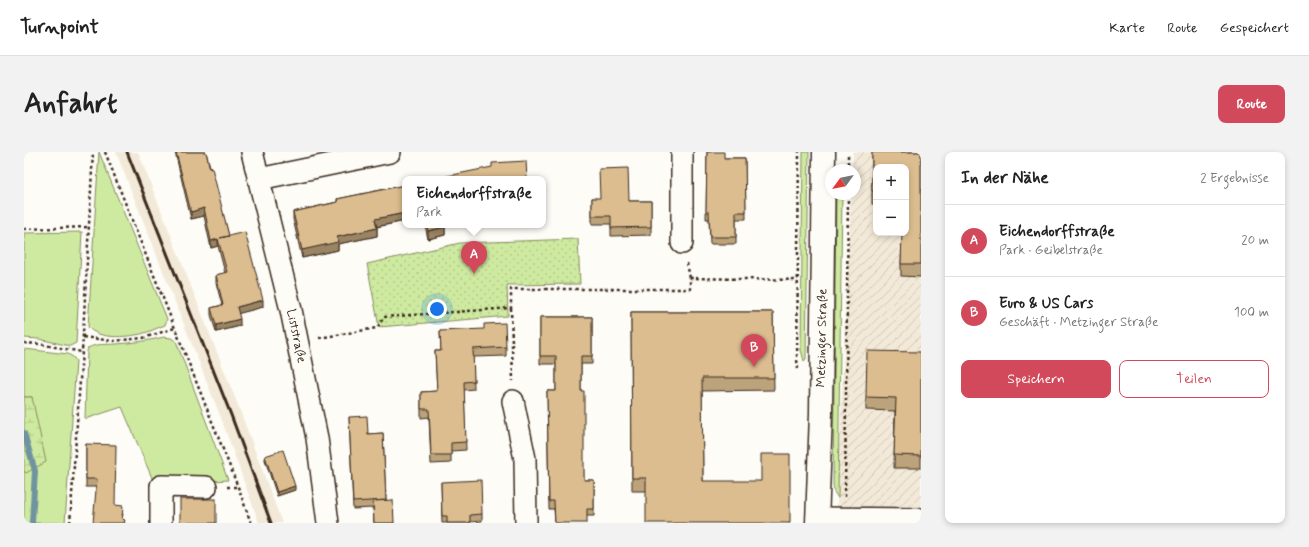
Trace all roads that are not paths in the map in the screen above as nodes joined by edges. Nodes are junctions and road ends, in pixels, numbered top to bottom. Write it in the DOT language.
graph roads {
  1 [pos="252,152"];
  2 [pos="390,152"];
  3 [pos="682,152"];
  4 [pos="824,152"];
  5 [pos="259,179"];
  6 [pos="682,243"];
  7 [pos="513,401"];
  8 [pos="206,487"];
  9 [pos="921,519"];
  10 [pos="817,520"];
  11 [pos="161,523"];
  12 [pos="328,523"];
  13 [pos="526,523"];
  1 -- 5 [label="street, Liststraße"];
  2 -- 5 [label="street"];
  3 -- 6 [label="street"];
  4 -- 10 [label="street, Metzinger Straße"];
  5 -- 12 [label="street, Liststraße"];
  7 -- 13 [label="street"];
  8 -- 11 [label="street"];
  9 -- 10 [label="street"];
}
